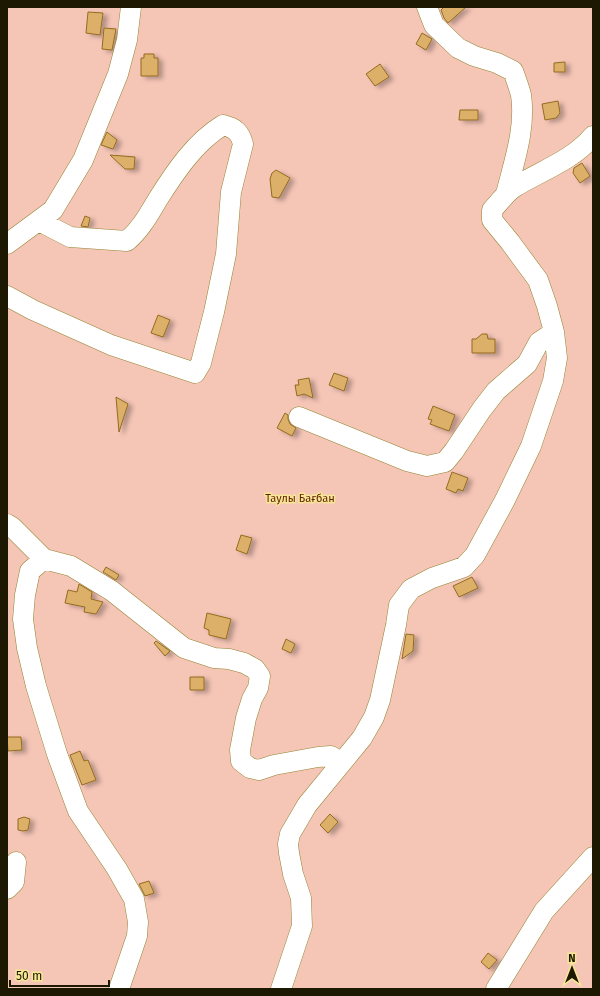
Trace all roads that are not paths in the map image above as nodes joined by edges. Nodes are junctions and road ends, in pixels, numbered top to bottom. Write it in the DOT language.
graph roads {
  1 [pos="131,7"];
  2 [pos="428,7"];
  3 [pos="593,136"];
  4 [pos="506,194"];
  5 [pos="39,221"];
  6 [pos="7,244"];
  7 [pos="7,296"];
  8 [pos="554,332"];
  9 [pos="299,417"];
  10 [pos="7,524"];
  11 [pos="44,559"];
  12 [pos="341,763"];
  13 [pos="593,857"];
  14 [pos="16,862"];
  15 [pos="7,889"];
  16 [pos="119,989"];
  17 [pos="281,989"];
  18 [pos="496,989"];
  1 -- 5 [label="street"];
  2 -- 4 [label="street"];
  3 -- 4 [label="street"];
  4 -- 8 [label="street"];
  5 -- 6 [label="street"];
  5 -- 7 [label="street"];
  8 -- 9 [label="street"];
  8 -- 12 [label="street"];
  10 -- 11 [label="street"];
  11 -- 12 [label="street"];
  11 -- 16 [label="street"];
  12 -- 17 [label="street"];
  13 -- 18 [label="street"];
  14 -- 15 [label="street"];
}
